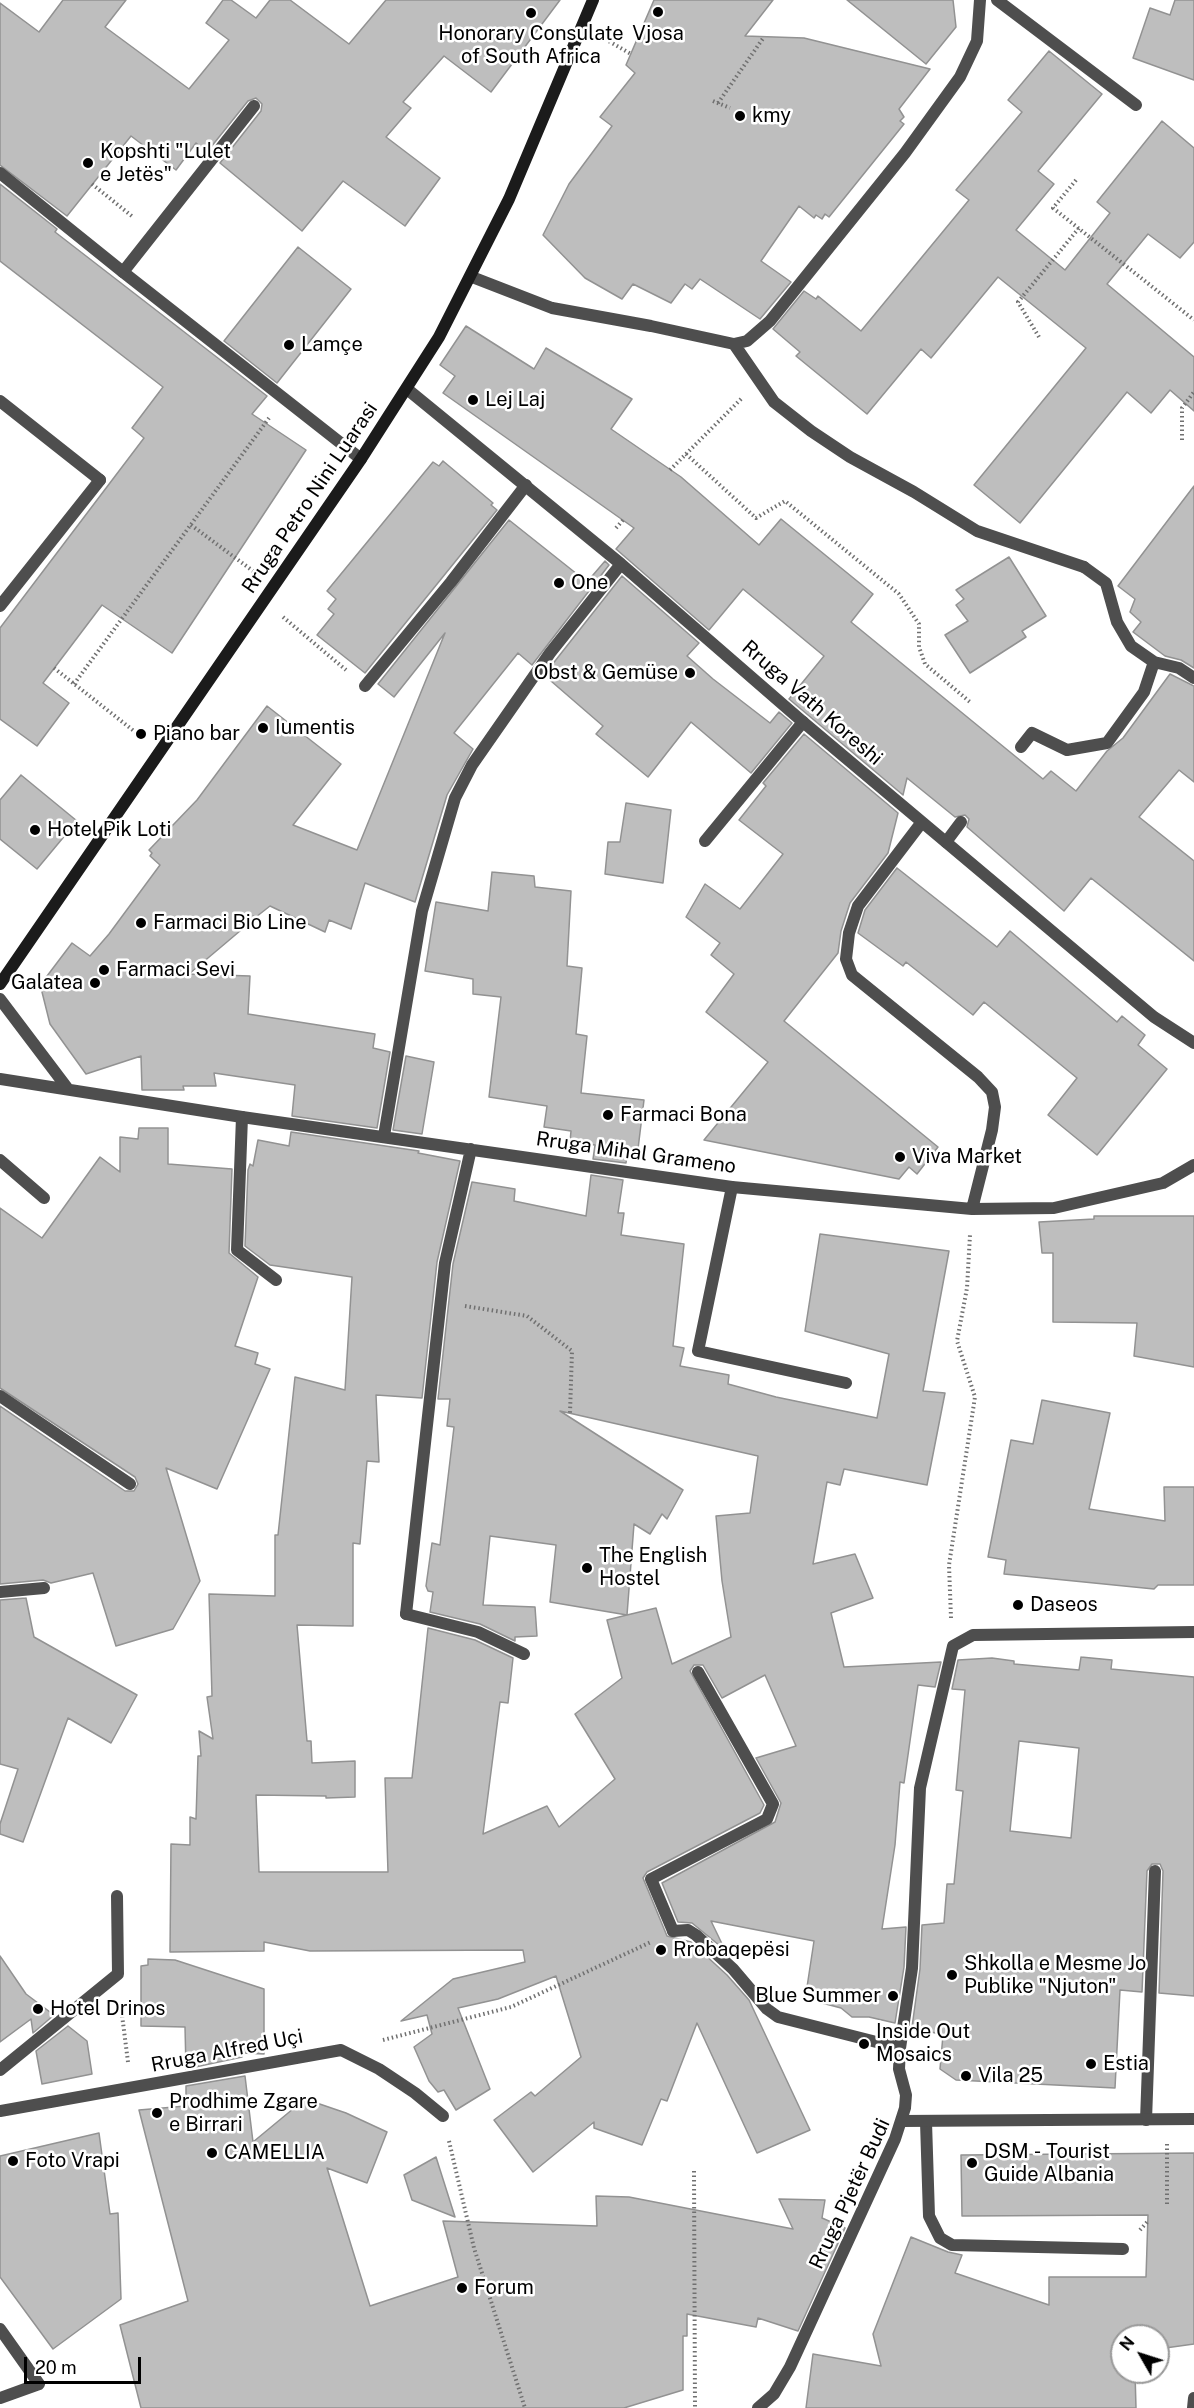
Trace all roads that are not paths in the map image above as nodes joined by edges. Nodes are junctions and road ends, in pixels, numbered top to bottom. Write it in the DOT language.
graph roads {
  1 [pos="593,0"];
  2 [pos="980,0"];
  3 [pos="997,0"];
  4 [pos="1136,105"];
  5 [pos="254,106"];
  6 [pos="0,173"];
  7 [pos="123,272"];
  8 [pos="472,277"];
  9 [pos="734,344"];
  10 [pos="407,389"];
  11 [pos="0,401"];
  12 [pos="361,459"];
  13 [pos="526,485"];
  14 [pos="621,564"];
  15 [pos="0,606"];
  16 [pos="1154,662"];
  17 [pos="1194,678"];
  18 [pos="365,686"];
  19 [pos="803,722"];
  20 [pos="1021,747"];
  21 [pos="922,822"];
  22 [pos="961,822"];
  23 [pos="705,842"];
  24 [pos="946,842"];
  25 [pos="0,984"];
  26 [pos="0,999"];
  27 [pos="1194,1043"];
  28 [pos="0,1079"];
  29 [pos="68,1089"];
  30 [pos="242,1117"];
  31 [pos="384,1136"];
  32 [pos="471,1149"];
  33 [pos="0,1160"];
  34 [pos="1194,1165"];
  35 [pos="732,1187"];
  36 [pos="44,1198"];
  37 [pos="972,1209"];
  38 [pos="276,1280"];
  39 [pos="846,1383"];
  40 [pos="0,1396"];
  41 [pos="130,1484"];
  42 [pos="44,1588"];
  43 [pos="0,1592"];
  44 [pos="1194,1632"];
  45 [pos="524,1654"];
  46 [pos="698,1672"];
  47 [pos="1155,1871"];
  48 [pos="117,1896"];
  49 [pos="900,2048"];
  50 [pos="0,2070"];
  51 [pos="0,2111"];
  52 [pos="443,2116"];
  53 [pos="1194,2119"];
  54 [pos="1146,2120"];
  55 [pos="902,2121"];
  56 [pos="926,2122"];
  57 [pos="1123,2249"];
  58 [pos="0,2329"];
  59 [pos="0,2398"];
  60 [pos="1194,2398"];
  61 [pos="758,2408"];
  62 [pos="1192,2408"];
  1 -- 8 [label="street, Rruga Petro Nini Luarasi"];
  2 -- 9 [label="street"];
  3 -- 4 [label="street"];
  5 -- 7 [label="street"];
  6 -- 7 [label="street"];
  7 -- 12 [label="street"];
  8 -- 9 [label="street"];
  8 -- 10 [label="street, Rruga Petro Nini Luarasi"];
  9 -- 16 [label="street"];
  10 -- 12 [label="street, Rruga Petro Nini Luarasi"];
  10 -- 13 [label="street, Rruga Vath Koreshi"];
  11 -- 15 [label="street"];
  12 -- 25 [label="street, Rruga Petro Nini Luarasi"];
  13 -- 14 [label="street, Rruga Vath Koreshi"];
  13 -- 18 [label="street"];
  14 -- 19 [label="street, Rruga Vath Koreshi"];
  14 -- 31 [label="street"];
  16 -- 17 [label="street"];
  16 -- 20 [label="street"];
  19 -- 21 [label="street, Rruga Vath Koreshi"];
  19 -- 23 [label="street"];
  21 -- 24 [label="street, Rruga Vath Koreshi"];
  21 -- 37 [label="street"];
  22 -- 24 [label="street"];
  24 -- 27 [label="street, Rruga Vath Koreshi"];
  26 -- 29 [label="street"];
  28 -- 29 [label="street, Rruga Mihal Grameno"];
  29 -- 30 [label="street, Rruga Mihal Grameno"];
  30 -- 31 [label="street, Rruga Mihal Grameno"];
  30 -- 38 [label="street"];
  31 -- 32 [label="street, Rruga Mihal Grameno"];
  32 -- 35 [label="street, Rruga Mihal Grameno"];
  32 -- 45 [label="street"];
  33 -- 36 [label="street"];
  34 -- 37 [label="street, Rruga Mihal Grameno"];
  35 -- 37 [label="street, Rruga Mihal Grameno"];
  35 -- 39 [label="street"];
  40 -- 41 [label="street"];
  42 -- 43 [label="street"];
  44 -- 49 [label="street"];
  46 -- 49 [label="street"];
  47 -- 54 [label="street"];
  48 -- 50 [label="street"];
  49 -- 55 [label="street"];
  51 -- 52 [label="street, Rruga Alfred Uçi"];
  53 -- 54 [label="street, Rruga Pjetër Budi"];
  54 -- 56 [label="street, Rruga Pjetër Budi"];
  55 -- 56 [label="street, Rruga Pjetër Budi"];
  55 -- 61 [label="street, Rruga Pjetër Budi"];
  56 -- 57 [label="street"];
  58 -- 59 [label="street"];
  60 -- 62 [label="street"];
}
